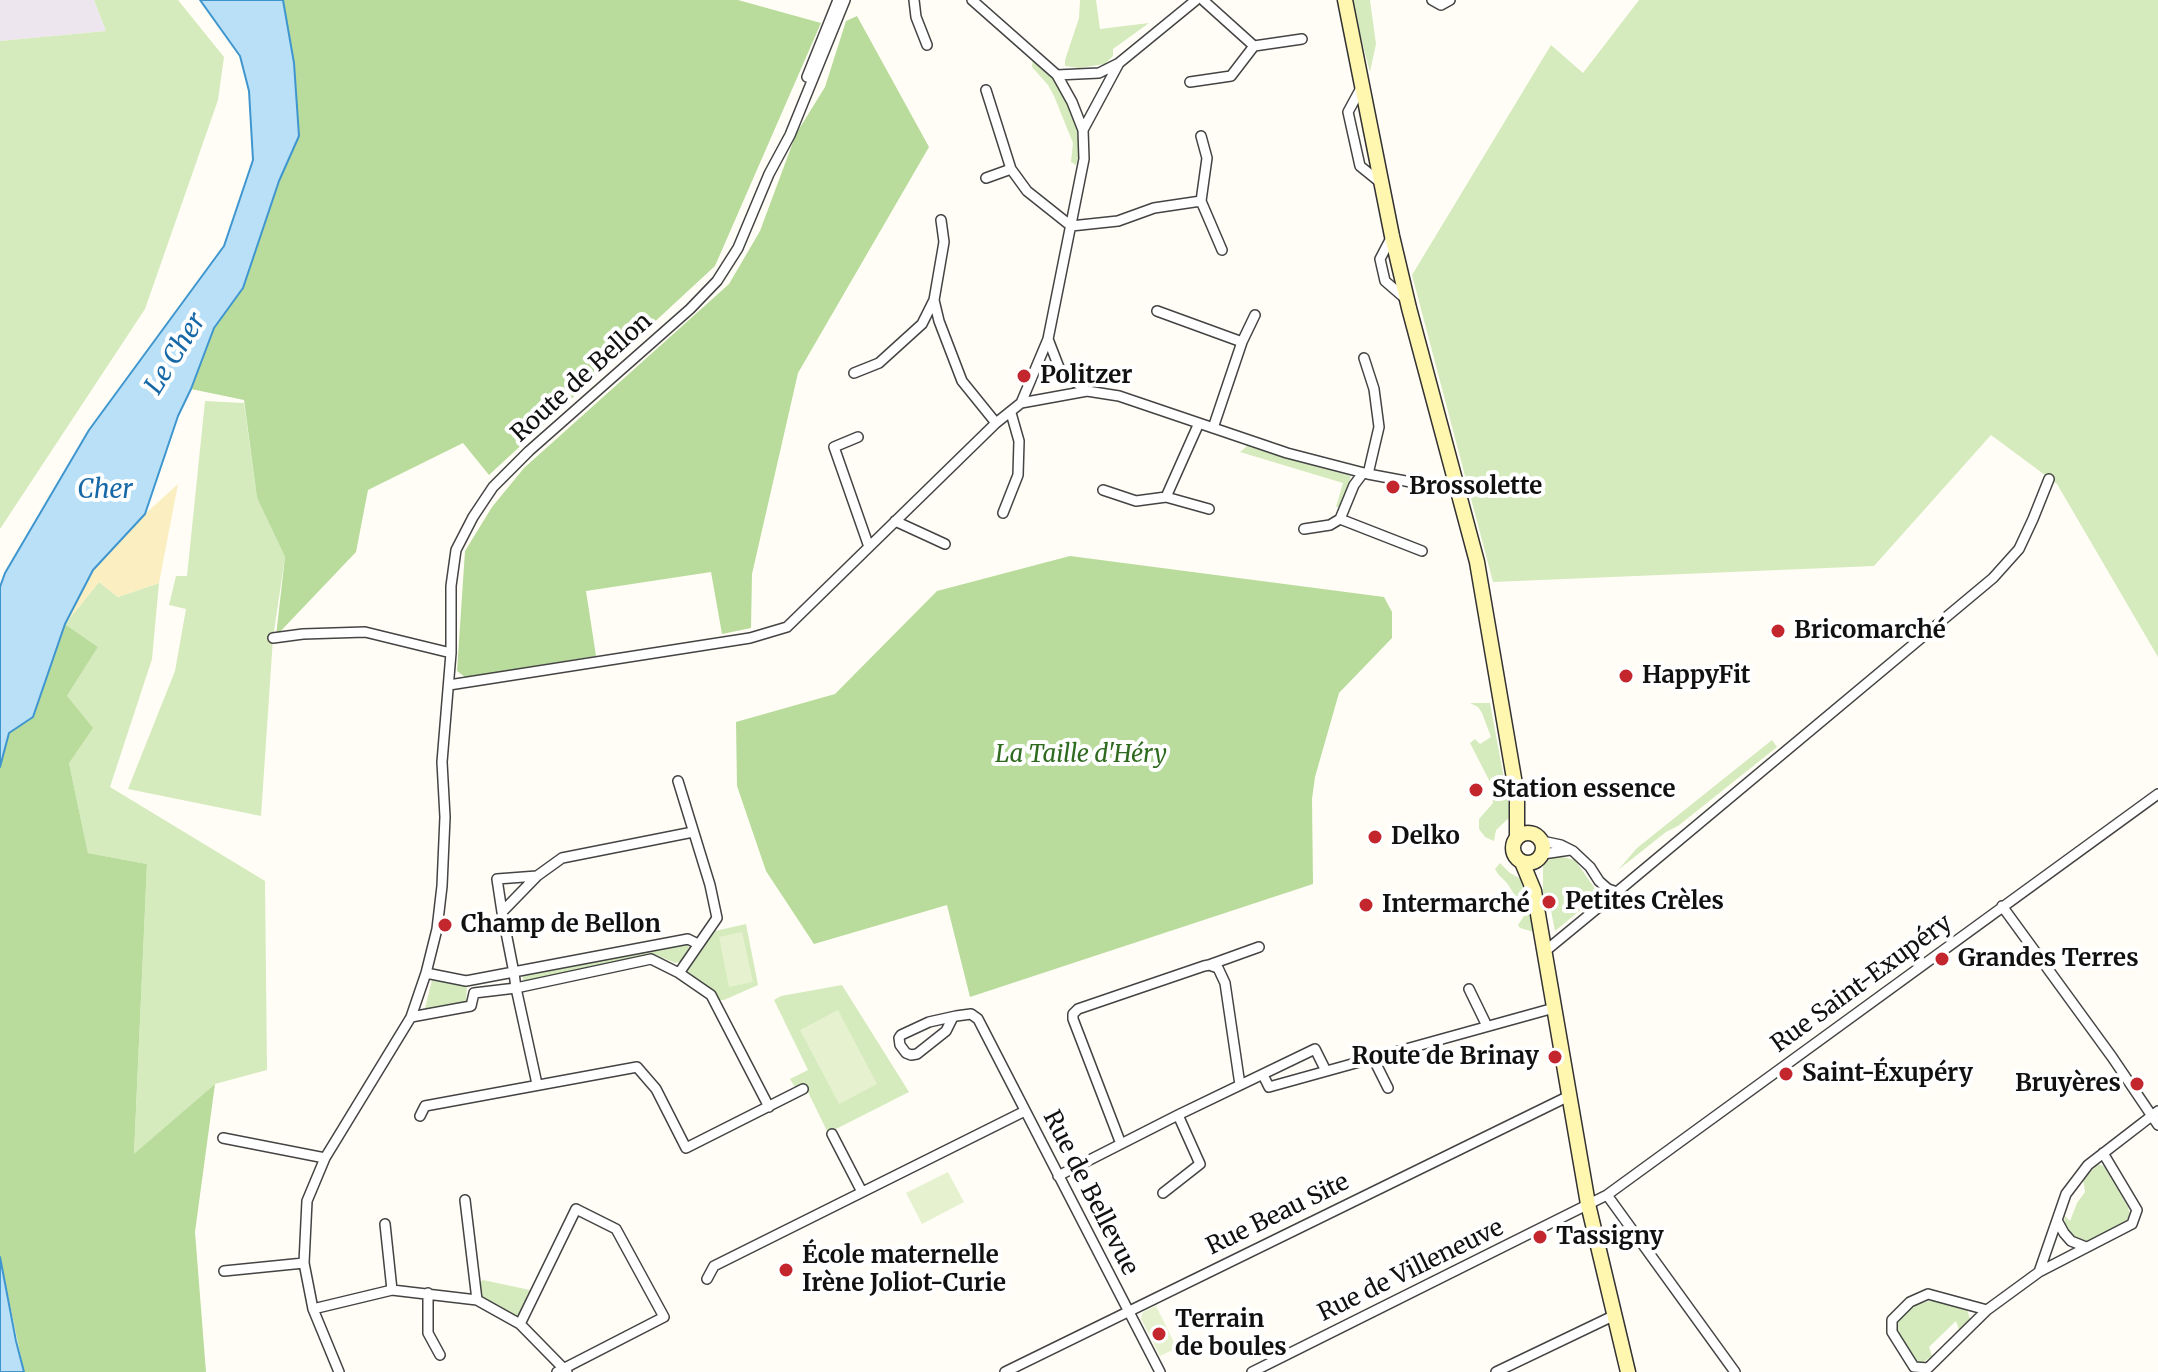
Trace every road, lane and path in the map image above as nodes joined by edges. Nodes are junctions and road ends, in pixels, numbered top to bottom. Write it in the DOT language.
graph roads {
  1 [pos="838,0"];
  2 [pos="845,0"];
  3 [pos="914,0"];
  4 [pos="972,0"];
  5 [pos="1201,0"];
  6 [pos="1345,0"];
  7 [pos="1432,0"];
  8 [pos="1450,0"];
  9 [pos="1302,39"];
  10 [pos="927,45"];
  11 [pos="1254,46"];
  12 [pos="1119,63"];
  13 [pos="1057,75"];
  14 [pos="1190,82"];
  15 [pos="986,90"];
  16 [pos="1083,130"];
  17 [pos="1201,136"];
  18 [pos="782,147"];
  19 [pos="1011,169"];
  20 [pos="986,178"];
  21 [pos="1201,201"];
  22 [pos="941,220"];
  23 [pos="1071,226"];
  24 [pos="1222,250"];
  25 [pos="934,300"];
  26 [pos="1157,311"];
  27 [pos="1255,315"];
  28 [pos="939,321"];
  29 [pos="922,324"];
  30 [pos="1048,339"];
  31 [pos="1242,342"];
  32 [pos="1364,358"];
  33 [pos="854,373"];
  34 [pos="1087,391"];
  35 [pos="1021,403"];
  36 [pos="1011,413"];
  37 [pos="996,423"];
  38 [pos="1199,423"];
  39 [pos="1213,428"];
  40 [pos="858,437"];
  41 [pos="1366,473"];
  42 [pos="2049,479"];
  43 [pos="1455,484"];
  44 [pos="1103,490"];
  45 [pos="1166,497"];
  46 [pos="1209,509"];
  47 [pos="1003,513"];
  48 [pos="1340,519"];
  49 [pos="895,521"];
  50 [pos="1304,529"];
  51 [pos="945,544"];
  52 [pos="869,547"];
  53 [pos="1422,551"];
  54 [pos="273,638"];
  55 [pos="451,653"];
  56 [pos="449,685"];
  57 [pos="678,781"];
  58 [pos="2158,794"];
  59 [pos="1517,796"];
  60 [pos="693,832"];
  61 [pos="1517,838"];
  62 [pos="1539,847"];
  63 [pos="1522,862"];
  64 [pos="537,876"];
  65 [pos="1534,891"];
  66 [pos="1617,892"];
  67 [pos="2002,906"];
  68 [pos="502,912"];
  69 [pos="698,944"];
  70 [pos="1259,947"];
  71 [pos="1544,949"];
  72 [pos="1209,965"];
  73 [pos="426,973"];
  74 [pos="514,973"];
  75 [pos="679,973"];
  76 [pos="472,980"];
  77 [pos="516,988"];
  78 [pos="1469,989"];
  79 [pos="474,993"];
  80 [pos="1554,1008"];
  81 [pos="411,1017"];
  82 [pos="953,1017"];
  83 [pos="1487,1026"];
  84 [pos="1373,1058"];
  85 [pos="1326,1071"];
  86 [pos="1263,1075"];
  87 [pos="537,1084"];
  88 [pos="1240,1085"];
  89 [pos="1388,1088"];
  90 [pos="803,1089"];
  91 [pos="1569,1096"];
  92 [pos="769,1107"];
  93 [pos="1025,1111"];
  94 [pos="1178,1115"];
  95 [pos="420,1116"];
  96 [pos="2156,1117"];
  97 [pos="832,1134"];
  98 [pos="223,1138"];
  99 [pos="1121,1144"];
  100 [pos="2103,1153"];
  101 [pos="325,1158"];
  102 [pos="1058,1176"];
  103 [pos="862,1192"];
  104 [pos="1163,1193"];
  105 [pos="1607,1195"];
  106 [pos="465,1200"];
  107 [pos="1588,1204"];
  108 [pos="2058,1222"];
  109 [pos="385,1224"];
  110 [pos="2086,1247"];
  111 [pos="304,1263"];
  112 [pos="224,1271"];
  113 [pos="2039,1272"];
  114 [pos="707,1279"];
  115 [pos="392,1290"];
  116 [pos="428,1293"];
  117 [pos="477,1300"];
  118 [pos="313,1309"];
  119 [pos="1987,1310"];
  120 [pos="1128,1311"];
  121 [pos="1615,1315"];
  122 [pos="520,1324"];
  123 [pos="440,1355"];
  124 [pos="563,1371"];
  125 [pos="339,1372"];
  126 [pos="1005,1372"];
  127 [pos="1160,1372"];
  128 [pos="1252,1372"];
  129 [pos="1496,1372"];
  130 [pos="1628,1372"];
  131 [pos="1735,1372"];
  1 -- 18 [label="street, Route de Bellon"];
  2 -- 18 [label="street, Route de Bellon"];
  3 -- 10 [label="street"];
  4 -- 13 [label="street"];
  5 -- 11 [label="street"];
  5 -- 12 [label="street"];
  6 -- 43 [label="main road"];
  7 -- 8 [label="street"];
  9 -- 11 [label="street"];
  11 -- 14 [label="street"];
  12 -- 13 [label="street"];
  12 -- 16 [label="street"];
  13 -- 16 [label="street"];
  15 -- 19 [label="street"];
  16 -- 23 [label="street"];
  17 -- 21 [label="street"];
  18 -- 55 [label="street, Route de Bellon"];
  19 -- 20 [label="street"];
  19 -- 23 [label="street"];
  21 -- 23 [label="street"];
  21 -- 24 [label="street"];
  22 -- 25 [label="street"];
  23 -- 30 [label="street"];
  25 -- 28 [label="street"];
  25 -- 29 [label="street"];
  26 -- 31 [label="street"];
  27 -- 31 [label="street"];
  28 -- 29 [label="street"];
  28 -- 37 [label="street"];
  29 -- 33 [label="street"];
  30 -- 34 [label="street"];
  30 -- 35 [label="street"];
  31 -- 39 [label="street"];
  32 -- 41 [label="street"];
  34 -- 35 [label="street"];
  34 -- 38 [label="street"];
  35 -- 36 [label="street"];
  36 -- 37 [label="street"];
  36 -- 47 [label="street"];
  37 -- 49 [label="street"];
  38 -- 39 [label="street"];
  38 -- 45 [label="street"];
  39 -- 41 [label="street"];
  40 -- 52 [label="street"];
  41 -- 43 [label="street"];
  41 -- 48 [label="street"];
  42 -- 66 [label="street"];
  43 -- 59 [label="main road"];
  44 -- 45 [label="street"];
  45 -- 46 [label="street"];
  48 -- 50 [label="street"];
  48 -- 53 [label="street"];
  49 -- 51 [label="street"];
  49 -- 52 [label="street"];
  52 -- 56 [label="street"];
  54 -- 55 [label="street"];
  55 -- 56 [label="street, Route de Bellon"];
  56 -- 73 [label="street, Route de Bellon"];
  57 -- 60 [label="street"];
  58 -- 67 [label="street, Rue Saint-Exupéry"];
  59 -- 61 [label="main road"];
  59 -- 62 [label="main road"];
  60 -- 64 [label="street"];
  60 -- 69 [label="street"];
  61 -- 62 [label="main road"];
  61 -- 63 [label="main road"];
  62 -- 63 [label="main road"];
  62 -- 65 [label="main road"];
  62 -- 66 [label="street"];
  63 -- 65 [label="main road"];
  64 -- 68 [label="street"];
  64 -- 68 [label="street"];
  65 -- 71 [label="main road"];
  66 -- 71 [label="street"];
  67 -- 96 [label="street"];
  67 -- 105 [label="street, Rue Saint-Exupéry"];
  68 -- 74 [label="street"];
  69 -- 74 [label="street"];
  69 -- 75 [label="street"];
  70 -- 72 [label="street"];
  71 -- 80 [label="main road"];
  72 -- 88 [label="street"];
  72 -- 99 [label="street"];
  73 -- 76 [label="street"];
  73 -- 81 [label="street, Route de Bellon"];
  74 -- 76 [label="street"];
  74 -- 77 [label="street"];
  75 -- 77 [label="street"];
  75 -- 92 [label="street"];
  76 -- 79 [label="street"];
  77 -- 79 [label="street"];
  77 -- 87 [label="street"];
  78 -- 83 [label="street"];
  79 -- 81 [label="street"];
  80 -- 83 [label="street"];
  80 -- 91 [label="main road"];
  81 -- 101 [label="street, Route de Bellon"];
  82 -- 82 [label="street"];
  82 -- 93 [label="street, Rue de Bellevue"];
  83 -- 84 [label="street"];
  84 -- 85 [label="street"];
  84 -- 89 [label="street"];
  85 -- 86 [label="street"];
  85 -- 86 [label="street"];
  86 -- 88 [label="street"];
  87 -- 92 [label="street"];
  87 -- 95 [label="street"];
  88 -- 94 [label="street"];
  90 -- 92 [label="street"];
  91 -- 107 [label="main road"];
  91 -- 120 [label="street, Rue Beau Site"];
  93 -- 102 [label="street, Rue de Bellevue"];
  93 -- 103 [label="street"];
  94 -- 99 [label="street"];
  94 -- 104 [label="street"];
  96 -- 100 [label="street"];
  97 -- 103 [label="street"];
  98 -- 101 [label="street"];
  99 -- 102 [label="street"];
  100 -- 108 [label="street"];
  100 -- 110 [label="street"];
  101 -- 111 [label="street, Route de Bellon"];
  102 -- 120 [label="street, Rue de Bellevue"];
  103 -- 114 [label="street"];
  105 -- 107 [label="street, Rue Saint-Exupéry"];
  105 -- 131 [label="street"];
  106 -- 117 [label="street"];
  107 -- 121 [label="main road"];
  107 -- 128 [label="street, Rue de Villeneuve"];
  108 -- 110 [label="street"];
  108 -- 113 [label="street"];
  109 -- 115 [label="street"];
  110 -- 113 [label="street"];
  111 -- 112 [label="street"];
  111 -- 118 [label="street, Route de Bellon"];
  113 -- 119 [label="street"];
  115 -- 116 [label="street"];
  115 -- 118 [label="street"];
  116 -- 117 [label="street"];
  116 -- 123 [label="street"];
  117 -- 122 [label="street"];
  118 -- 125 [label="street, Route de Bellon"];
  119 -- 119 [label="street"];
  120 -- 126 [label="street, Rue Beau Site"];
  120 -- 127 [label="street, Rue de Bellevue"];
  121 -- 129 [label="street"];
  121 -- 130 [label="main road"];
  122 -- 124 [label="street"];
  122 -- 124 [label="street"];
}
